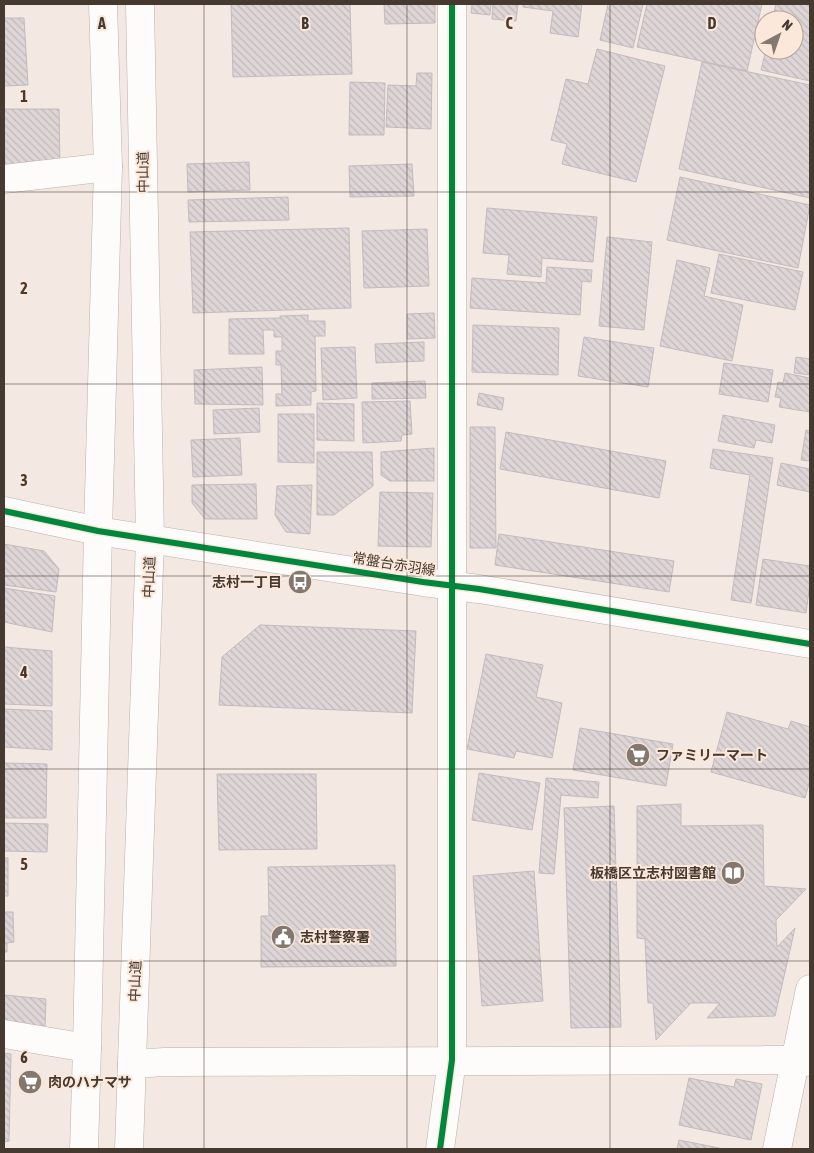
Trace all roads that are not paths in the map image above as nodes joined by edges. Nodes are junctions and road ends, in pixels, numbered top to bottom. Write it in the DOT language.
graph roads {
  1 [pos="103,4"];
  2 [pos="140,4"];
  3 [pos="452,4"];
  4 [pos="108,167"];
  5 [pos="4,179"];
  6 [pos="4,510"];
  7 [pos="98,531"];
  8 [pos="150,539"];
  9 [pos="452,586"];
  10 [pos="810,644"];
  11 [pos="810,989"];
  12 [pos="4,1034"];
  13 [pos="87,1048"];
  14 [pos="452,1060"];
  15 [pos="803,1061"];
  16 [pos="132,1064"];
  17 [pos="84,1149"];
  18 [pos="129,1149"];
  19 [pos="440,1149"];
  20 [pos="777,1149"];
  1 -- 4 [label="main road"];
  2 -- 8 [label="main road, 中山道"];
  3 -- 9 [label="main road"];
  4 -- 5 [label="main road"];
  4 -- 7 [label="main road"];
  6 -- 7 [label="main road, 常盤台赤羽線"];
  7 -- 8 [label="main road, 常盤台赤羽線"];
  7 -- 13 [label="main road"];
  8 -- 9 [label="main road, 常盤台赤羽線"];
  8 -- 16 [label="main road, 中山道"];
  9 -- 10 [label="main road, 常盤台赤羽線"];
  9 -- 14 [label="main road"];
  11 -- 15 [label="main road"];
  12 -- 13 [label="main road"];
  13 -- 17 [label="main road"];
  14 -- 15 [label="main road"];
  14 -- 16 [label="main road"];
  14 -- 19 [label="main road"];
  15 -- 20 [label="main road"];
  16 -- 18 [label="main road, 中山道"];
}
